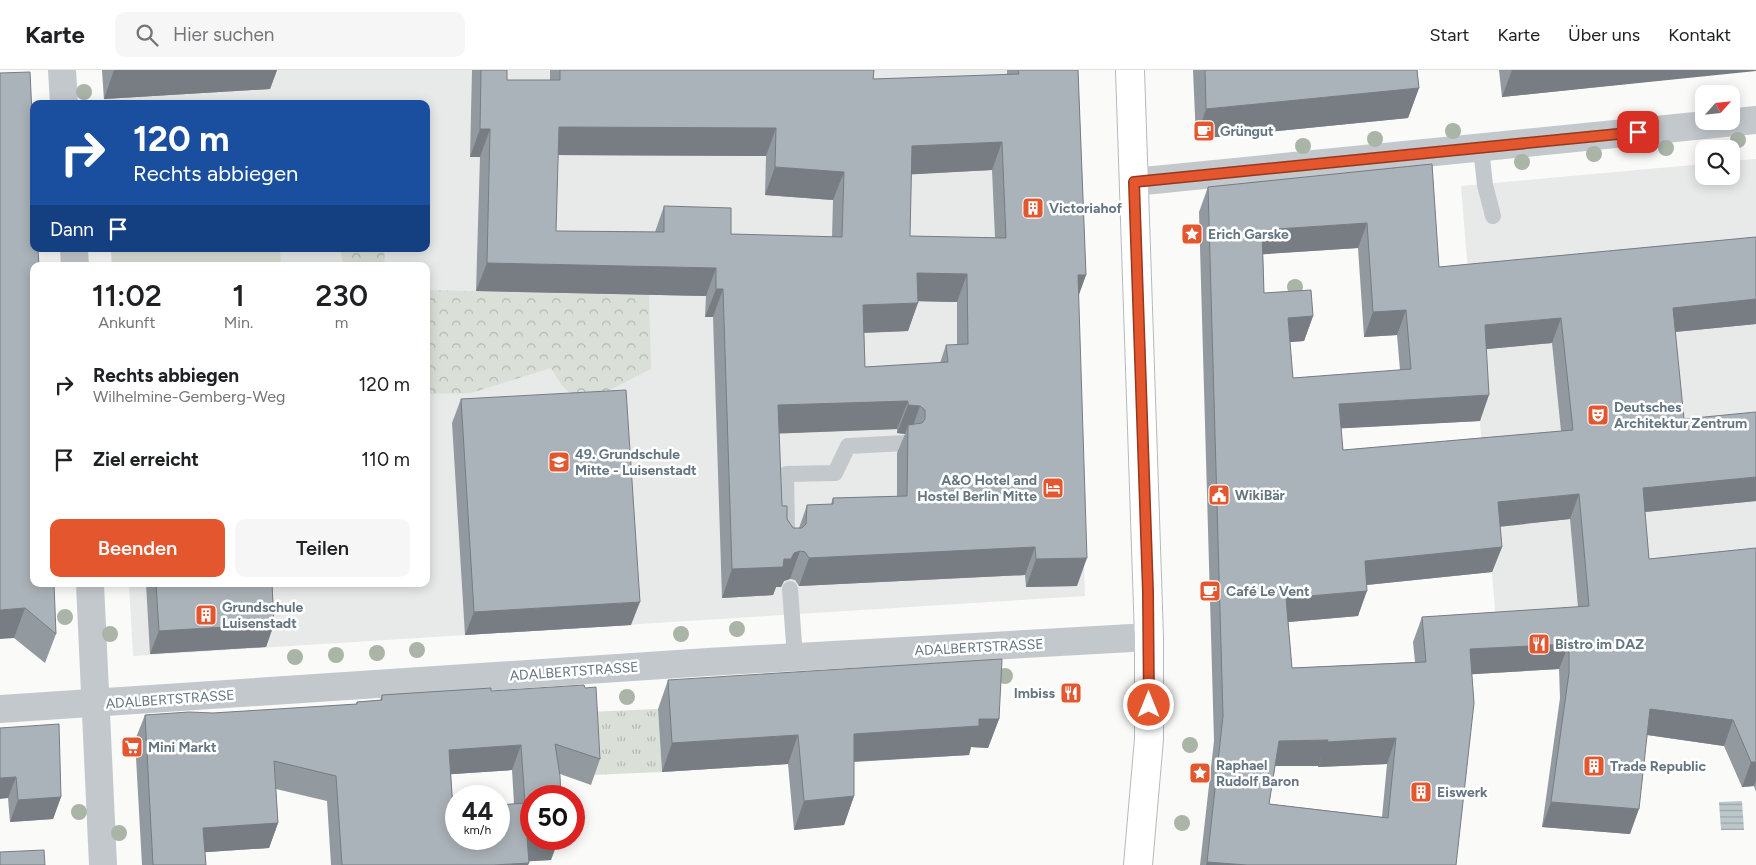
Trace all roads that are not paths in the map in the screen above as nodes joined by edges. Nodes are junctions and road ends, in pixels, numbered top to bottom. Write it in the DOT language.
graph roads {
  1 [pos="62,70"];
  2 [pos="1130,70"];
  3 [pos="64,100"];
  4 [pos="1756,120"];
  5 [pos="1482,148"];
  6 [pos="1134,182"];
  7 [pos="1493,216"];
  8 [pos="906,443"];
  9 [pos="787,547"];
  10 [pos="90,587"];
  11 [pos="790,589"];
  12 [pos="1149,637"];
  13 [pos="795,658"];
  14 [pos="96,704"];
  15 [pos="0,709"];
  16 [pos="103,865"];
  17 [pos="1138,865"];
  1 -- 3 [label="street"];
  2 -- 6 [label="main road"];
  4 -- 5 [label="street"];
  5 -- 6 [label="street"];
  5 -- 7 [label="lane"];
  6 -- 12 [label="main road"];
  8 -- 9 [label="lane"];
  10 -- 14 [label="street"];
  11 -- 13 [label="lane"];
  12 -- 13 [label="street, ADALBERTSTRASSE"];
  12 -- 17 [label="main road"];
  13 -- 14 [label="street, ADALBERTSTRASSE"];
  14 -- 15 [label="street, ADALBERTSTRASSE"];
  14 -- 16 [label="street"];
}
